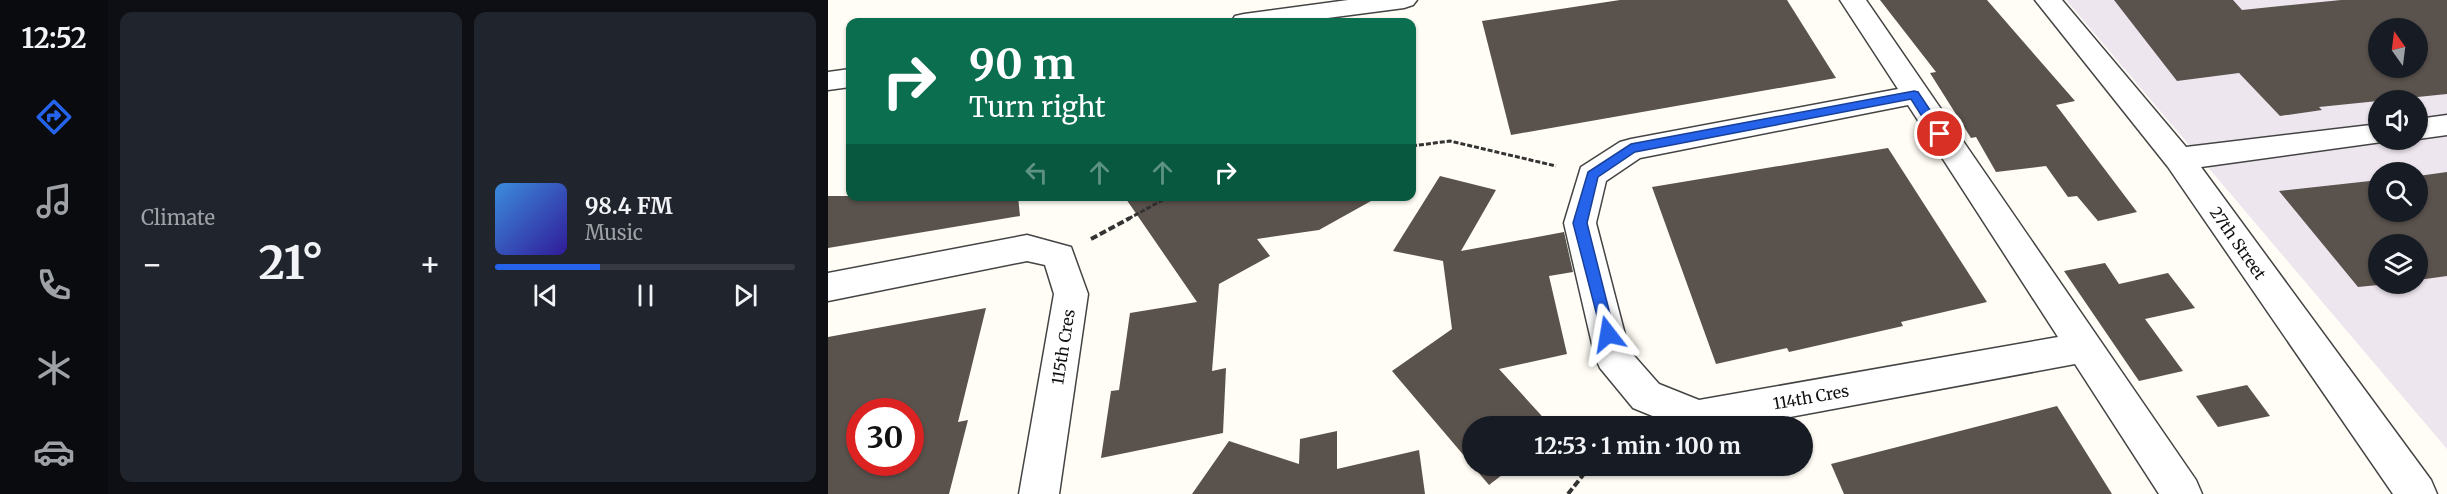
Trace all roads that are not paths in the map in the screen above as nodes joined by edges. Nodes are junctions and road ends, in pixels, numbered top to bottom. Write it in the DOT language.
graph roads {
  1 [pos="1404,0"];
  2 [pos="1853,0"];
  3 [pos="2048,0"];
  4 [pos="1273,18"];
  5 [pos="846,79"];
  6 [pos="828,81"];
  7 [pos="1914,95"];
  8 [pos="2447,125"];
  9 [pos="2428,128"];
  10 [pos="2368,135"];
  11 [pos="2179,159"];
  12 [pos="828,286"];
  13 [pos="2082,348"];
  14 [pos="1039,494"];
  15 [pos="2182,494"];
  16 [pos="2417,494"];
  1 -- 4 [label="street"];
  2 -- 7 [label="street"];
  3 -- 11 [label="street, 27th Street"];
  5 -- 6 [label="street"];
  7 -- 13 [label="street"];
  7 -- 13 [label="street, 114th Cres"];
  8 -- 9 [label="street"];
  10 -- 11 [label="street"];
  11 -- 16 [label="street, 27th Street"];
  12 -- 14 [label="street, 115th Cres"];
  13 -- 15 [label="street"];
}
